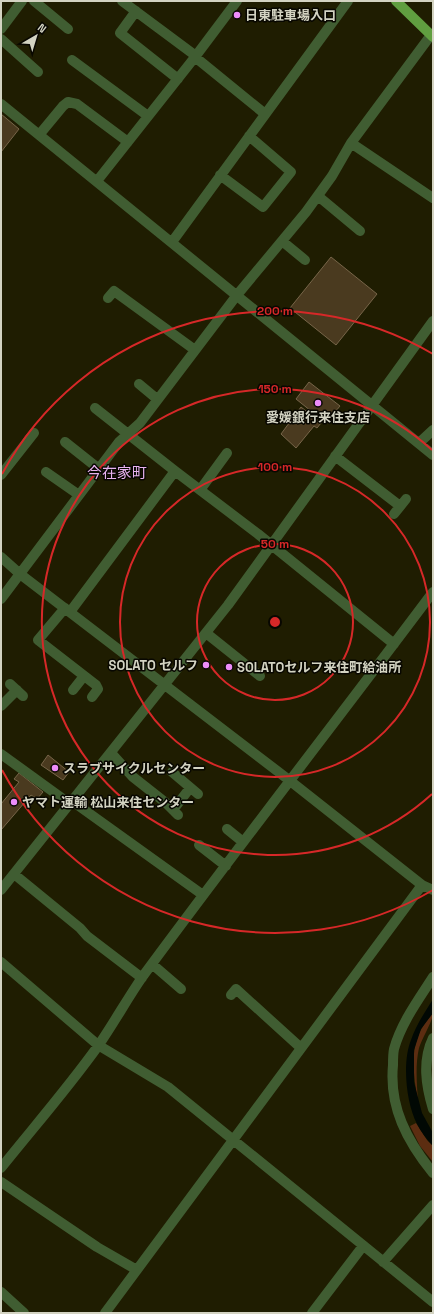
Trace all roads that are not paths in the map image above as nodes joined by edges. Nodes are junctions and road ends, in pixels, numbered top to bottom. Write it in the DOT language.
graph roads {
  1 [pos="22,1"];
  2 [pos="34,1"];
  3 [pos="122,1"];
  4 [pos="237,1"];
  5 [pos="348,1"];
  6 [pos="396,1"];
  7 [pos="136,11"];
  8 [pos="68,28"];
  9 [pos="1,29"];
  10 [pos="432,36"];
  11 [pos="1,39"];
  12 [pos="196,57"];
  13 [pos="72,60"];
  14 [pos="38,72"];
  15 [pos="178,78"];
  16 [pos="1,104"];
  17 [pos="265,114"];
  18 [pos="148,116"];
  19 [pos="39,135"];
  20 [pos="249,136"];
  21 [pos="128,142"];
  22 [pos="351,143"];
  23 [pos="220,175"];
  24 [pos="96,181"];
  25 [pos="318,196"];
  26 [pos="433,198"];
  27 [pos="360,231"];
  28 [pos="282,241"];
  29 [pos="172,242"];
  30 [pos="304,260"];
  31 [pos="237,295"];
  32 [pos="108,298"];
  33 [pos="433,321"];
  34 [pos="195,350"];
  35 [pos="139,384"];
  36 [pos="157,399"];
  37 [pos="372,405"];
  38 [pos="95,408"];
  39 [pos="433,430"];
  40 [pos="34,433"];
  41 [pos="129,434"];
  42 [pos="65,442"];
  43 [pos="419,444"];
  44 [pos="227,453"];
  45 [pos="433,455"];
  46 [pos="335,456"];
  47 [pos="99,469"];
  48 [pos="175,471"];
  49 [pos="46,472"];
  50 [pos="1,475"];
  51 [pos="200,490"];
  52 [pos="79,495"];
  53 [pos="394,514"];
  54 [pos="271,545"];
  55 [pos="1,558"];
  56 [pos="20,574"];
  57 [pos="433,592"];
  58 [pos="1,599"];
  59 [pos="67,610"];
  60 [pos="206,633"];
  61 [pos="394,644"];
  62 [pos="84,676"];
  63 [pos="260,676"];
  64 [pos="165,685"];
  65 [pos="17,690"];
  66 [pos="73,690"];
  67 [pos="92,697"];
  68 [pos="1,706"];
  69 [pos="111,753"];
  70 [pos="1,754"];
  71 [pos="172,772"];
  72 [pos="289,780"];
  73 [pos="71,803"];
  74 [pos="227,829"];
  75 [pos="244,842"];
  76 [pos="199,845"];
  77 [pos="226,866"];
  78 [pos="14,874"];
  79 [pos="422,885"];
  80 [pos="1,890"];
  81 [pos="433,890"];
  82 [pos="203,895"];
  83 [pos="1,962"];
  84 [pos="152,964"];
  85 [pos="433,977"];
  86 [pos="142,978"];
  87 [pos="181,989"];
  88 [pos="230,995"];
  89 [pos="433,1038"];
  90 [pos="98,1045"];
  91 [pos="301,1048"];
  92 [pos="433,1109"];
  93 [pos="233,1139"];
  94 [pos="1,1168"];
  95 [pos="433,1173"];
  96 [pos="1,1182"];
  97 [pos="433,1205"];
  98 [pos="363,1246"];
  99 [pos="384,1262"];
  100 [pos="137,1270"];
  101 [pos="1,1292"];
  102 [pos="433,1302"];
  103 [pos="24,1313"];
  104 [pos="105,1313"];
  105 [pos="312,1313"];
  1 -- 9 [label="street"];
  2 -- 8 [label="street"];
  3 -- 7 [label="street"];
  4 -- 12 [label="street"];
  5 -- 17 [label="street"];
  6 -- 10 [label="main road"];
  7 -- 12 [label="street"];
  7 -- 15 [label="street"];
  10 -- 22 [label="street"];
  11 -- 14 [label="street"];
  12 -- 15 [label="street"];
  12 -- 17 [label="street"];
  13 -- 18 [label="street"];
  15 -- 18 [label="street"];
  16 -- 19 [label="street"];
  17 -- 20 [label="street"];
  18 -- 21 [label="street"];
  19 -- 21 [label="street"];
  19 -- 24 [label="street"];
  20 -- 23 [label="street"];
  20 -- 23 [label="street"];
  21 -- 24 [label="street"];
  22 -- 25 [label="street"];
  22 -- 26 [label="street"];
  23 -- 29 [label="street"];
  24 -- 29 [label="street"];
  25 -- 27 [label="street"];
  25 -- 28 [label="street"];
  28 -- 30 [label="street"];
  28 -- 31 [label="street"];
  29 -- 31 [label="street"];
  31 -- 34 [label="street"];
  31 -- 37 [label="street"];
  32 -- 34 [label="street"];
  33 -- 37 [label="street"];
  34 -- 36 [label="street"];
  35 -- 36 [label="street"];
  36 -- 41 [label="street"];
  37 -- 43 [label="street"];
  37 -- 46 [label="street"];
  38 -- 41 [label="street"];
  39 -- 43 [label="street"];
  40 -- 50 [label="street"];
  41 -- 47 [label="street"];
  41 -- 48 [label="street"];
  42 -- 47 [label="street"];
  43 -- 45 [label="street"];
  44 -- 51 [label="street"];
  46 -- 53 [label="street"];
  46 -- 54 [label="street"];
  47 -- 52 [label="street"];
  48 -- 51 [label="street"];
  48 -- 59 [label="street"];
  49 -- 52 [label="street"];
  51 -- 54 [label="street"];
  52 -- 56 [label="street"];
  54 -- 60 [label="street"];
  54 -- 61 [label="street"];
  55 -- 56 [label="street"];
  56 -- 58 [label="street"];
  56 -- 59 [label="street"];
  57 -- 61 [label="street"];
  59 -- 62 [label="street"];
  59 -- 64 [label="street"];
  60 -- 63 [label="street"];
  60 -- 64 [label="street"];
  61 -- 72 [label="street"];
  62 -- 66 [label="street"];
  62 -- 67 [label="street"];
  64 -- 69 [label="street"];
  64 -- 72 [label="street"];
  65 -- 68 [label="street"];
  69 -- 71 [label="street"];
  69 -- 73 [label="street"];
  70 -- 73 [label="street"];
  72 -- 75 [label="street"];
  72 -- 79 [label="street"];
  73 -- 78 [label="street"];
  73 -- 82 [label="street"];
  74 -- 75 [label="street"];
  75 -- 77 [label="street"];
  76 -- 77 [label="street"];
  77 -- 82 [label="street"];
  78 -- 80 [label="street"];
  78 -- 86 [label="street"];
  79 -- 81 [label="street"];
  79 -- 91 [label="street"];
  82 -- 84 [label="street"];
  83 -- 90 [label="street"];
  84 -- 86 [label="street"];
  84 -- 87 [label="street"];
  85 -- 95 [label="street"];
  86 -- 90 [label="street"];
  88 -- 91 [label="street"];
  89 -- 92 [label="street"];
  90 -- 93 [label="street"];
  90 -- 94 [label="street"];
  91 -- 93 [label="street"];
  93 -- 98 [label="street"];
  93 -- 100 [label="street"];
  96 -- 100 [label="street"];
  97 -- 99 [label="street"];
  98 -- 99 [label="street"];
  98 -- 105 [label="street"];
  99 -- 102 [label="street"];
  100 -- 104 [label="street"];
  101 -- 103 [label="street"];
}
